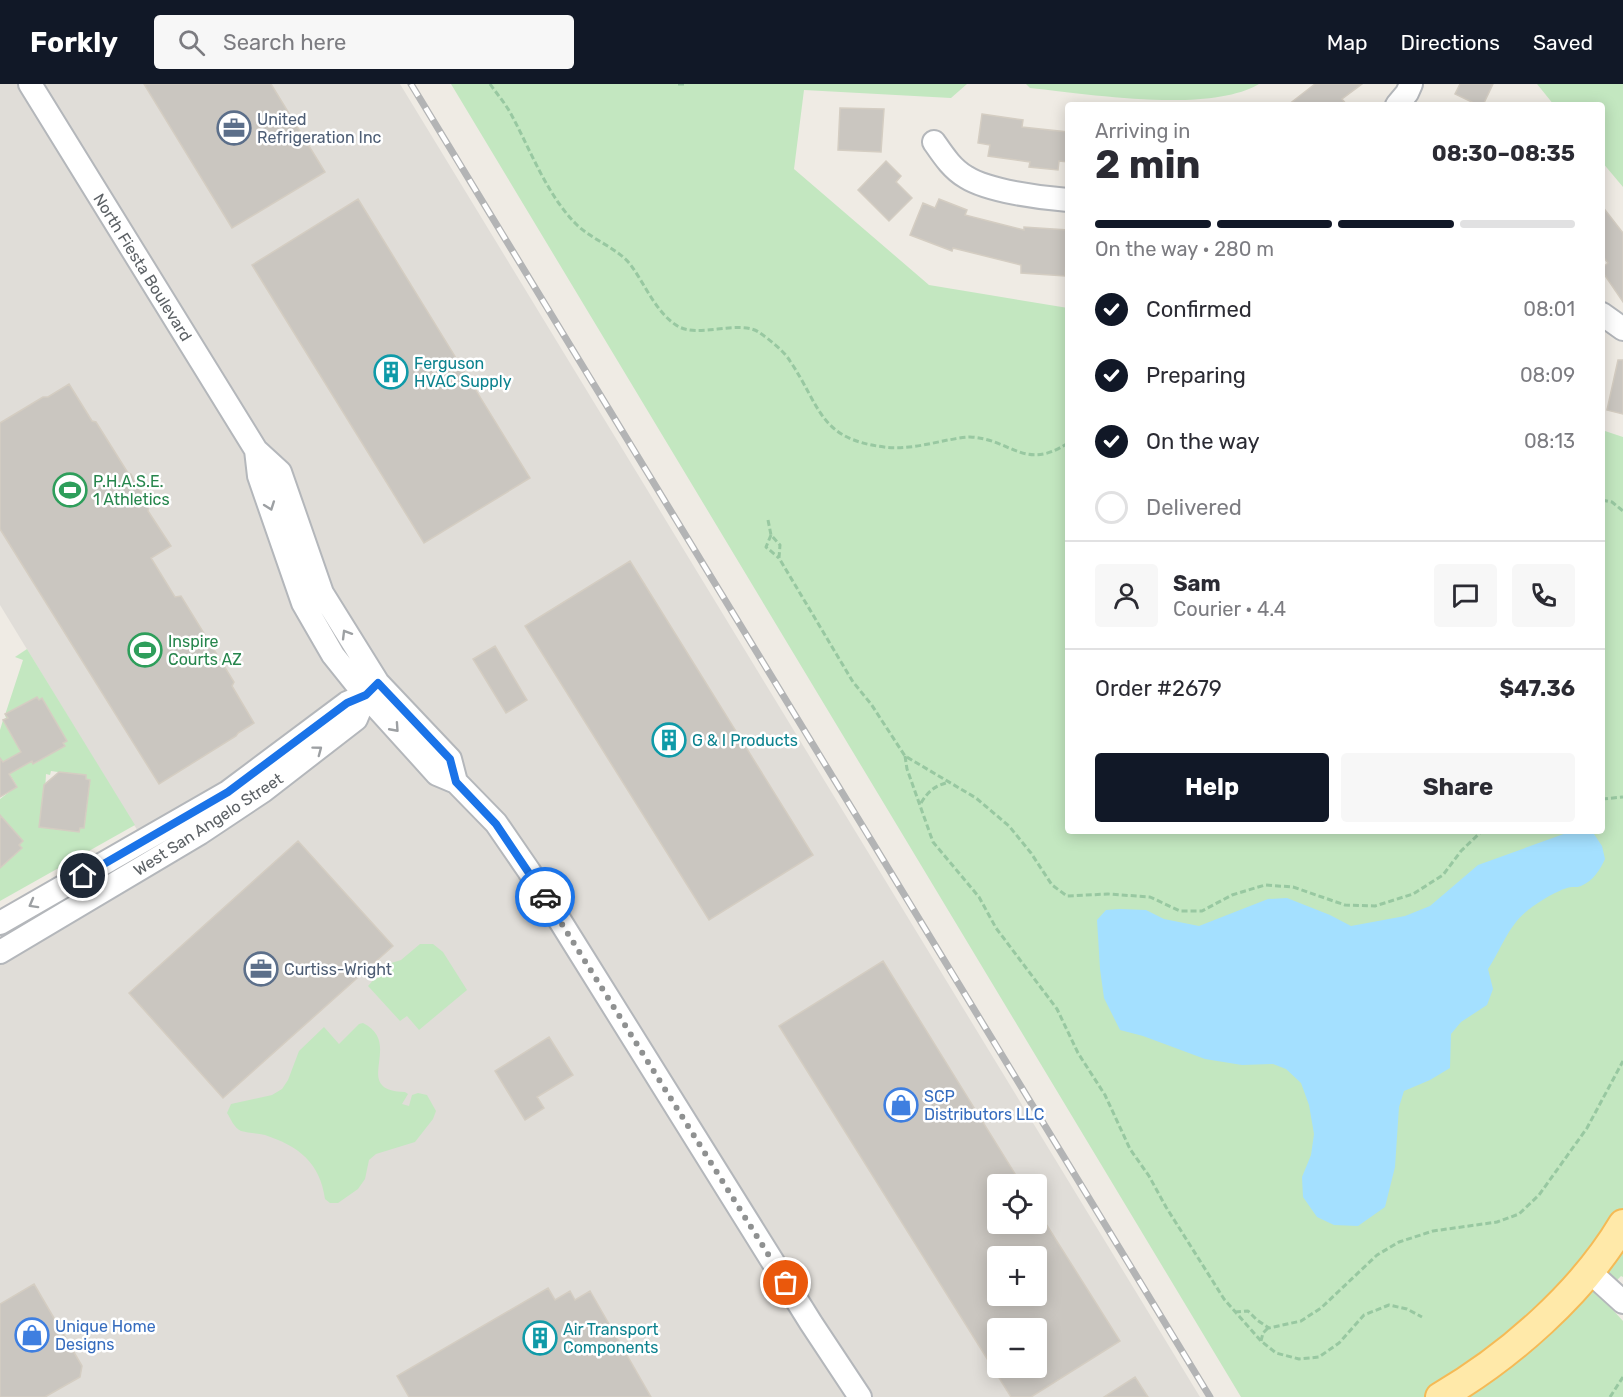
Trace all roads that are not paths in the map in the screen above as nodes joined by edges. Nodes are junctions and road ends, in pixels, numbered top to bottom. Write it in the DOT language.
graph roads {
  1 [pos="30,84"];
  2 [pos="934,142"];
  3 [pos="1065,200"];
  4 [pos="1605,316"];
  5 [pos="1623,329"];
  6 [pos="372,689"];
  7 [pos="0,922"];
  8 [pos="0,952"];
  9 [pos="1623,1224"];
  10 [pos="1590,1272"];
  11 [pos="1623,1302"];
  12 [pos="860,1397"];
  13 [pos="1440,1397"];
  1 -- 6 [label="street, North Fiesta Boulevard"];
  2 -- 3 [label="street"];
  4 -- 5 [label="street"];
  6 -- 7 [label="street, West San Angelo Street, one-way"];
  8 -- 6 [label="street, West San Angelo Street, one-way"];
  6 -- 12 [label="street, North Fiesta Boulevard"];
  9 -- 10 [label="main road"];
  10 -- 11 [label="street"];
  10 -- 13 [label="main road"];
}
